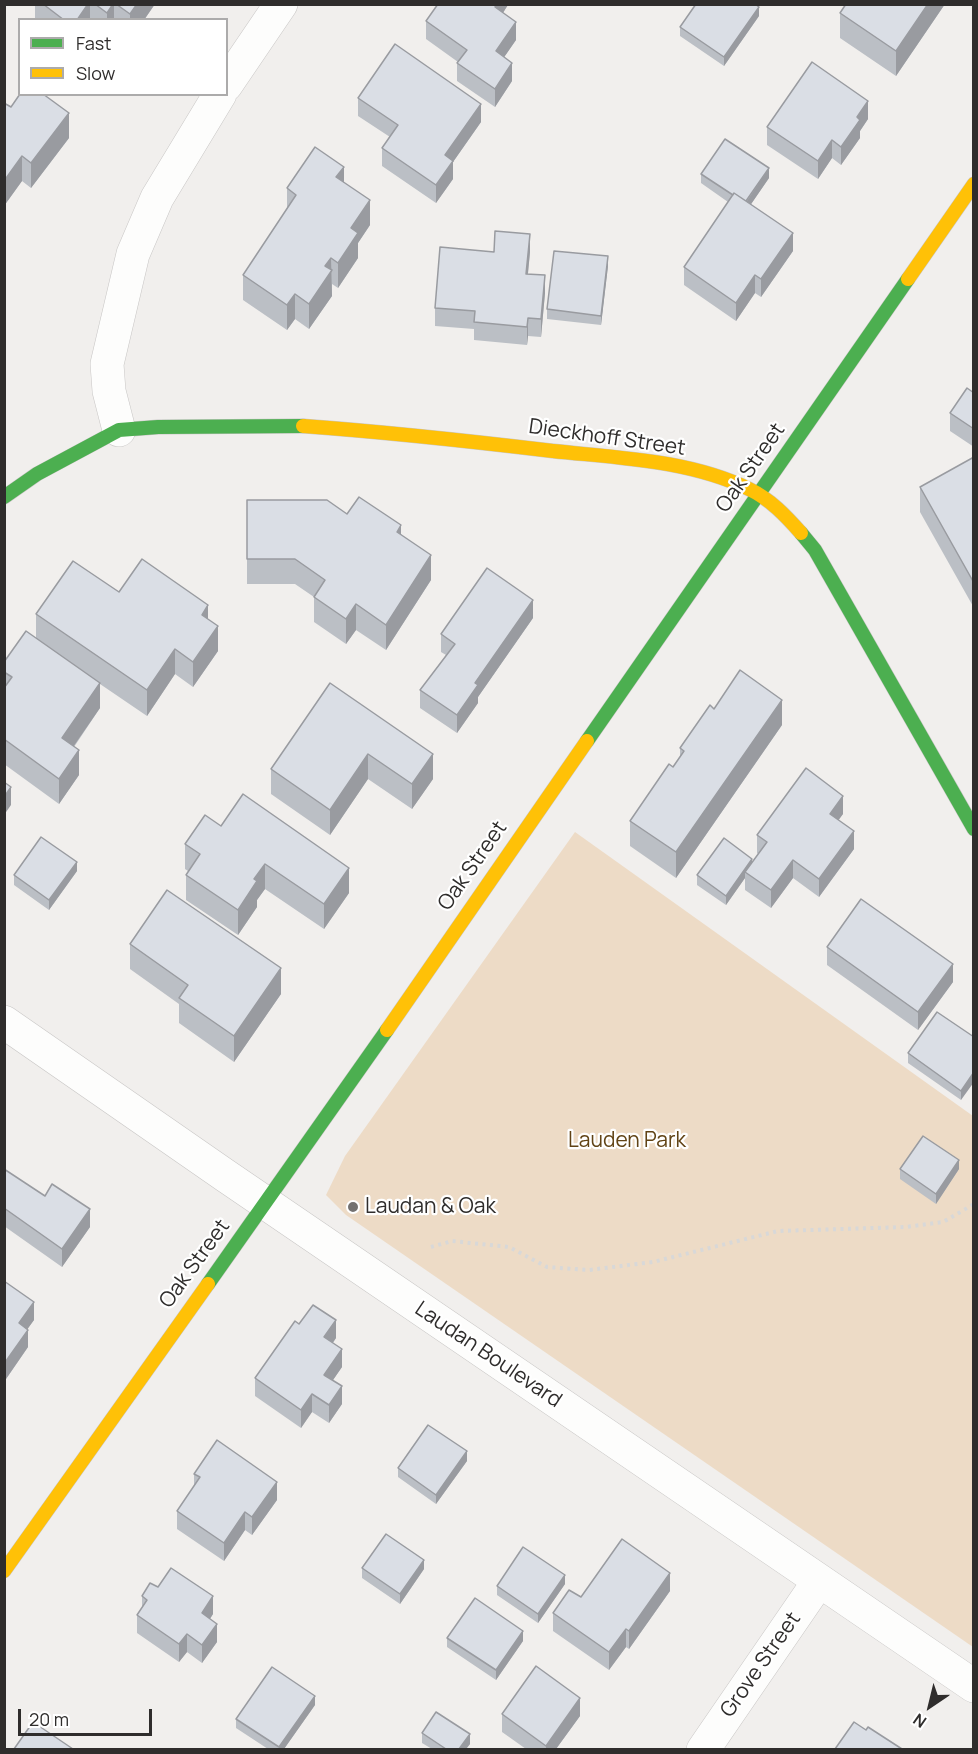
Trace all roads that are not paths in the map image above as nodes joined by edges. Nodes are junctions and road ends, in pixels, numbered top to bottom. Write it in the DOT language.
graph roads {
  1 [pos="280,4"];
  2 [pos="228,82"];
  3 [pos="219,96"];
  4 [pos="974,184"];
  5 [pos="119,430"];
  6 [pos="758,494"];
  7 [pos="4,497"];
  8 [pos="974,829"];
  9 [pos="4,1022"];
  10 [pos="266,1203"];
  11 [pos="4,1571"];
  12 [pos="819,1581"];
  13 [pos="974,1686"];
  14 [pos="703,1749"];
  1 -- 2 [label="street"];
  3 -- 5 [label="street"];
  4 -- 6 [label="street, Oak Street"];
  5 -- 6 [label="street, Dieckhoff Street"];
  5 -- 7 [label="street"];
  6 -- 8 [label="street, Dieckhoff Street"];
  6 -- 10 [label="street, Oak Street"];
  9 -- 10 [label="street, Laudan Boulevard"];
  10 -- 11 [label="street, Oak Street"];
  10 -- 12 [label="street, Laudan Boulevard"];
  12 -- 13 [label="street, Laudan Boulevard"];
  12 -- 14 [label="street, Grove Street"];
}
